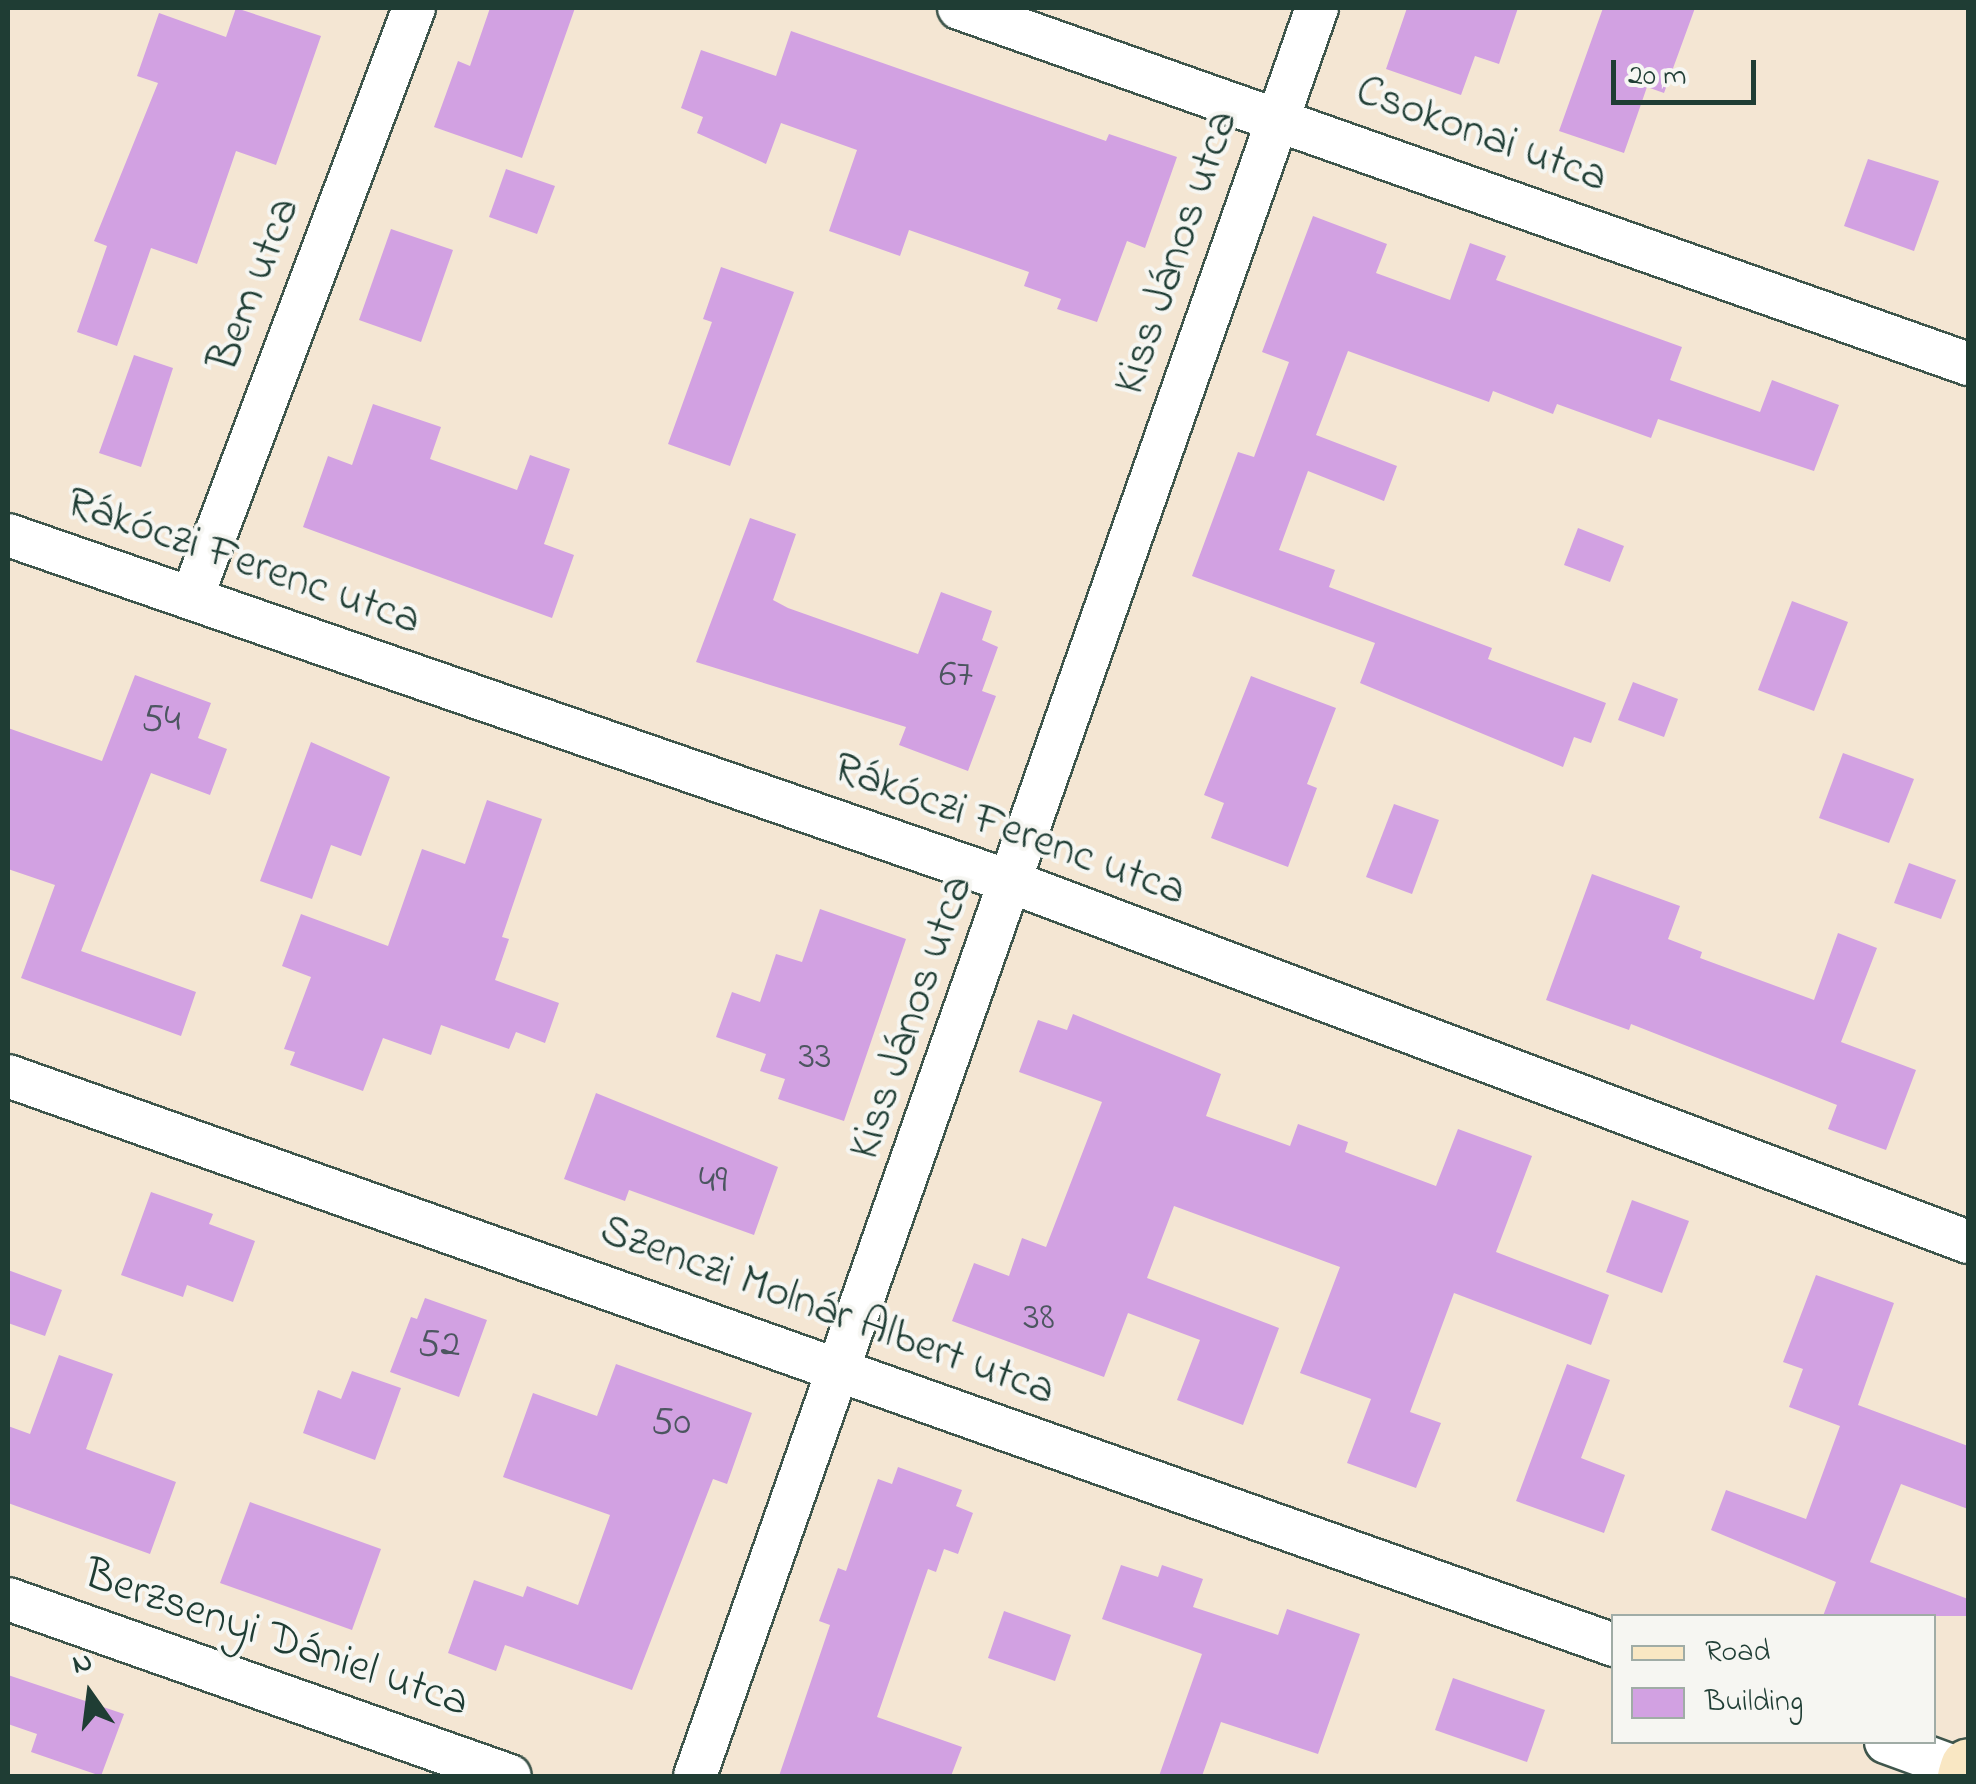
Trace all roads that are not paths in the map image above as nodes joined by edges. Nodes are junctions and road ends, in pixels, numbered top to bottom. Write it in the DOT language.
graph roads {
  1 [pos="414,8"];
  2 [pos="959,8"];
  3 [pos="1317,8"];
  4 [pos="1278,117"];
  5 [pos="1968,364"];
  6 [pos="8,535"];
  7 [pos="192,598"];
  8 [pos="1014,884"];
  9 [pos="8,1076"];
  10 [pos="1968,1242"];
  11 [pos="842,1370"];
  12 [pos="8,1598"];
  13 [pos="1611,1643"];
  14 [pos="1891,1744"];
  15 [pos="1967,1772"];
  16 [pos="510,1776"];
  17 [pos="695,1776"];
  1 -- 7 [label="street, Bem utca"];
  2 -- 4 [label="street, Csokonai utca"];
  3 -- 4 [label="street, Kiss János utca"];
  4 -- 5 [label="street, Csokonai utca"];
  4 -- 8 [label="street, Kiss János utca"];
  6 -- 7 [label="street, Rákóczi Ferenc utca"];
  7 -- 8 [label="street, Rákóczi Ferenc utca"];
  8 -- 10 [label="street, Rákóczi Ferenc utca"];
  8 -- 11 [label="street, Kiss János utca"];
  9 -- 11 [label="street, Szenczi Molnár Albert utca"];
  11 -- 13 [label="street, Szenczi Molnár Albert utca"];
  11 -- 17 [label="street, Kiss János utca"];
  12 -- 16 [label="street, Berzsenyi Dániel utca"];
  14 -- 15 [label="street"];
}
